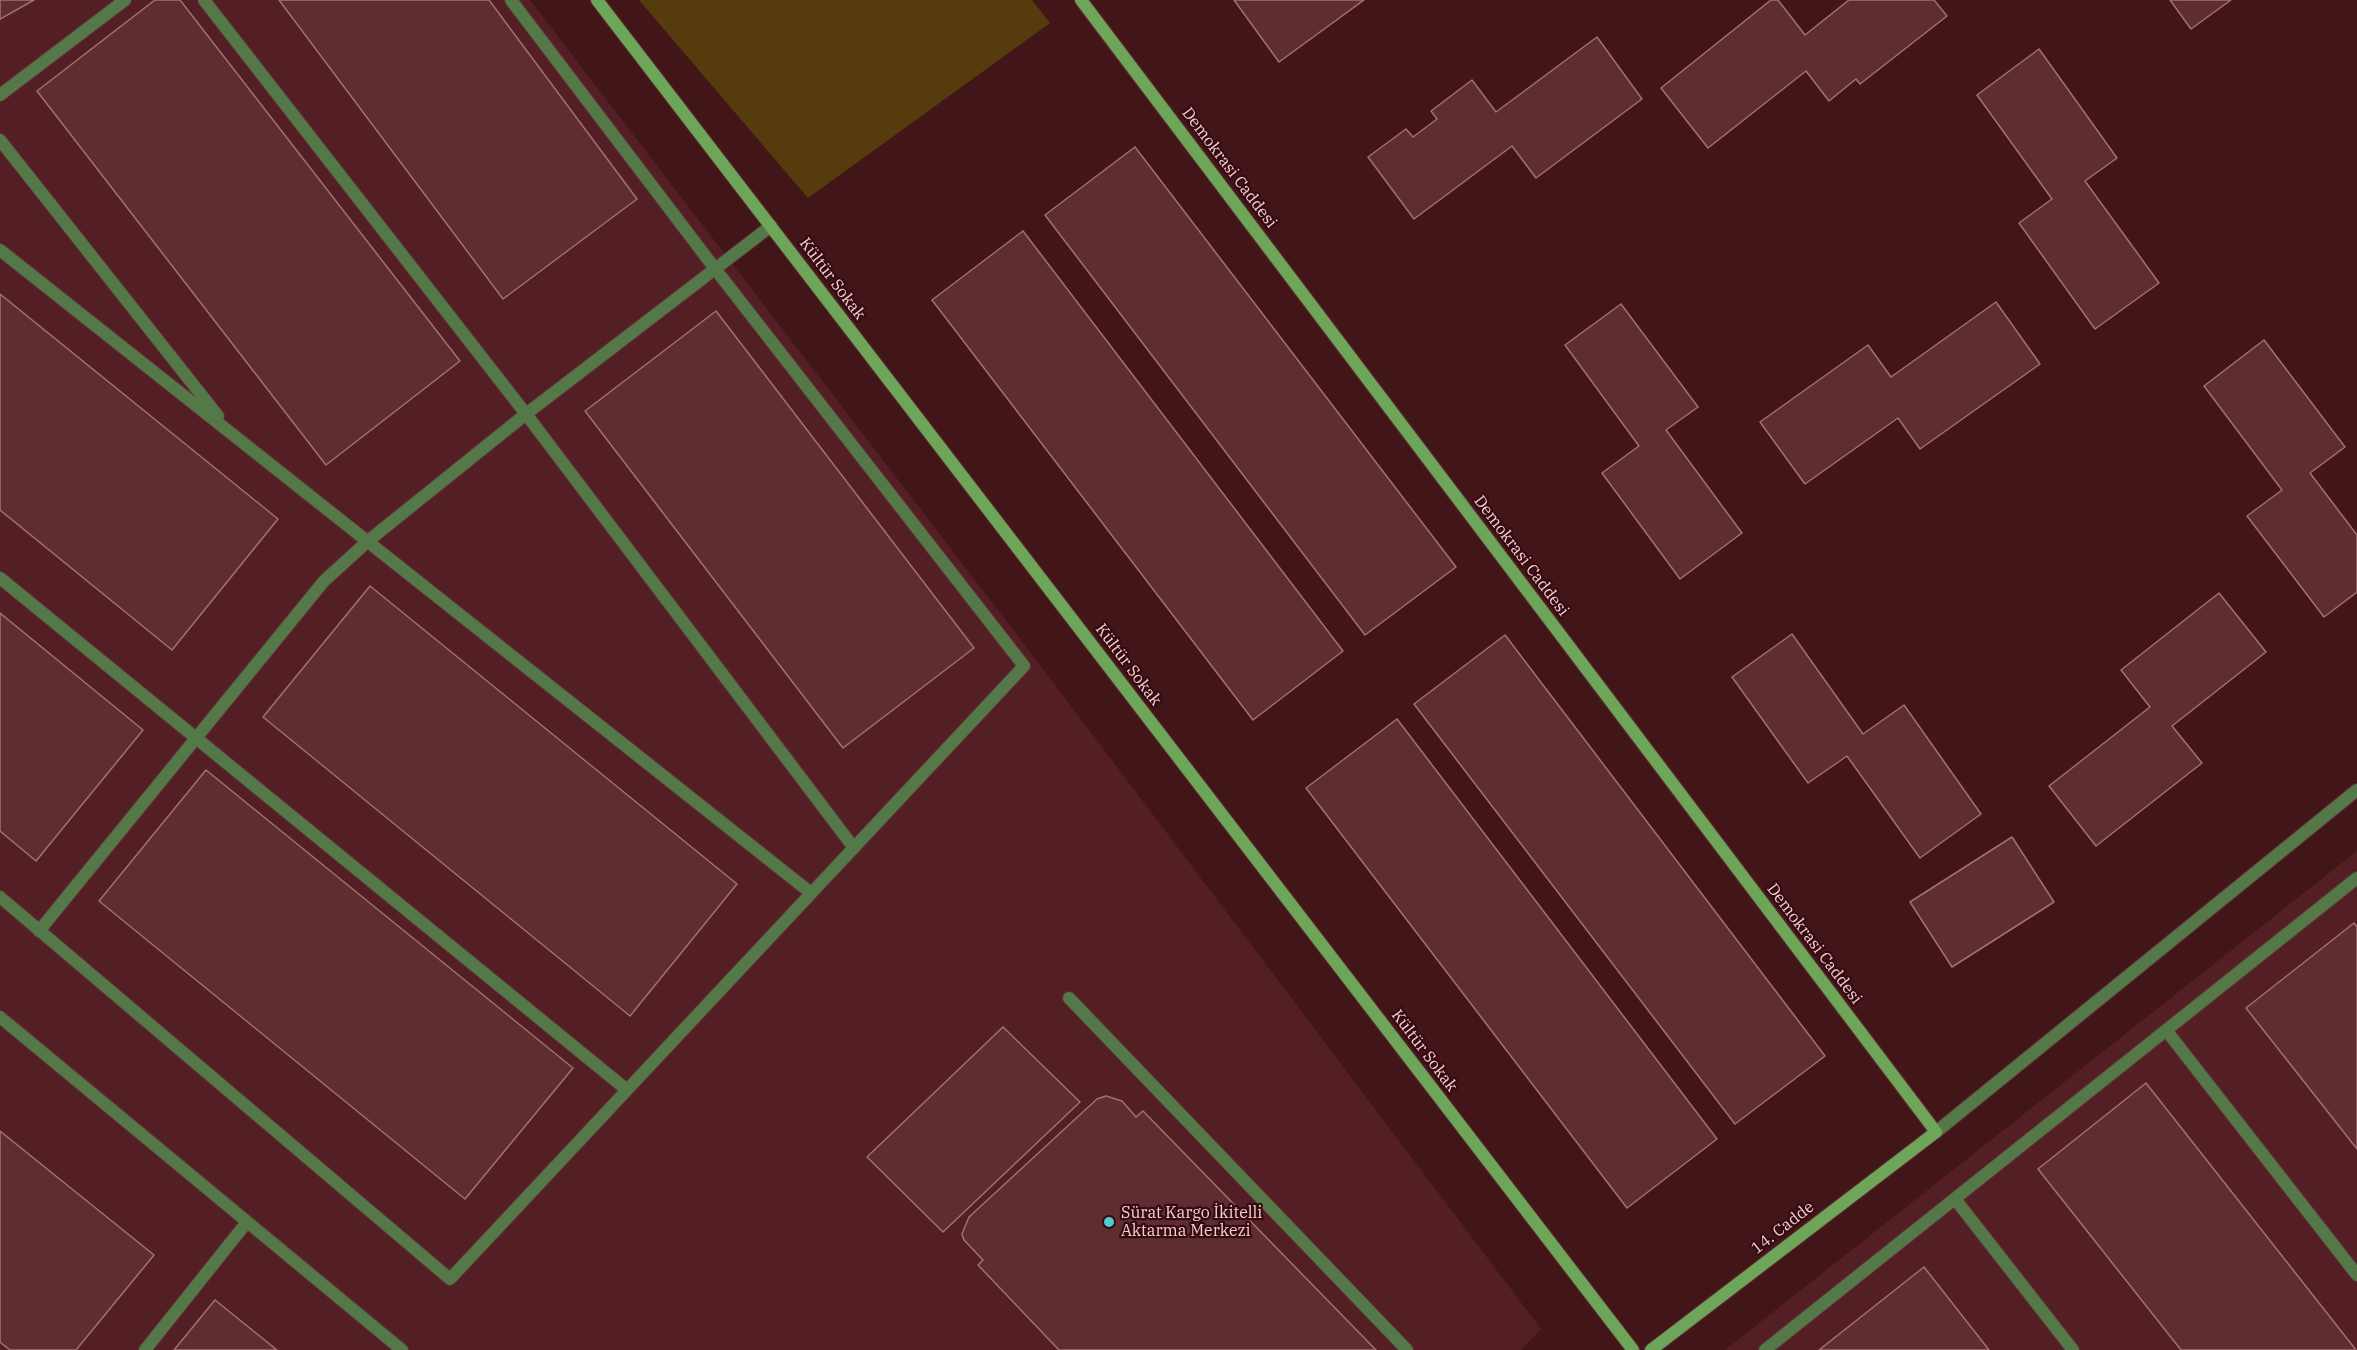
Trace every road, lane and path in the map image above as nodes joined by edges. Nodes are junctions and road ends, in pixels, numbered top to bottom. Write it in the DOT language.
graph roads {
  1 [pos="125,0"];
  2 [pos="204,0"];
  3 [pos="511,0"];
  4 [pos="597,0"];
  5 [pos="1081,0"];
  6 [pos="0,95"];
  7 [pos="0,140"];
  8 [pos="771,226"];
  9 [pos="0,250"];
  10 [pos="716,270"];
  11 [pos="526,414"];
  12 [pos="232,434"];
  13 [pos="368,541"];
  14 [pos="0,578"];
  15 [pos="196,738"];
  16 [pos="2357,790"];
  17 [pos="854,848"];
  18 [pos="2357,878"];
  19 [pos="811,893"];
  20 [pos="0,897"];
  21 [pos="39,931"];
  22 [pos="1069,998"];
  23 [pos="0,1017"];
  24 [pos="2166,1030"];
  25 [pos="627,1090"];
  26 [pos="1936,1132"];
  27 [pos="1955,1199"];
  28 [pos="247,1222"];
  29 [pos="2357,1275"];
  30 [pos="145,1350"];
  31 [pos="402,1350"];
  32 [pos="1407,1350"];
  33 [pos="1633,1350"];
  34 [pos="1651,1350"];
  35 [pos="1765,1350"];
  36 [pos="2073,1350"];
  1 -- 6 [label="street"];
  2 -- 11 [label="street"];
  3 -- 10 [label="street"];
  4 -- 8 [label="street, Kültür Sokak"];
  5 -- 26 [label="street, Demokrasi Caddesi"];
  7 -- 12 [label="street"];
  8 -- 10 [label="street"];
  8 -- 33 [label="street, Kültür Sokak"];
  9 -- 12 [label="street"];
  10 -- 11 [label="street"];
  10 -- 17 [label="street"];
  11 -- 13 [label="street"];
  11 -- 17 [label="street"];
  12 -- 13 [label="street"];
  13 -- 15 [label="street"];
  13 -- 19 [label="street"];
  14 -- 15 [label="street"];
  15 -- 21 [label="street"];
  15 -- 25 [label="street"];
  16 -- 26 [label="street"];
  17 -- 19 [label="street"];
  18 -- 24 [label="street"];
  19 -- 25 [label="street"];
  20 -- 21 [label="street"];
  21 -- 25 [label="street"];
  22 -- 32 [label="street"];
  23 -- 28 [label="street"];
  24 -- 27 [label="street"];
  24 -- 29 [label="street"];
  26 -- 34 [label="street, 14. Cadde"];
  27 -- 35 [label="street"];
  27 -- 36 [label="street"];
  28 -- 30 [label="street"];
  28 -- 31 [label="street"];
}
